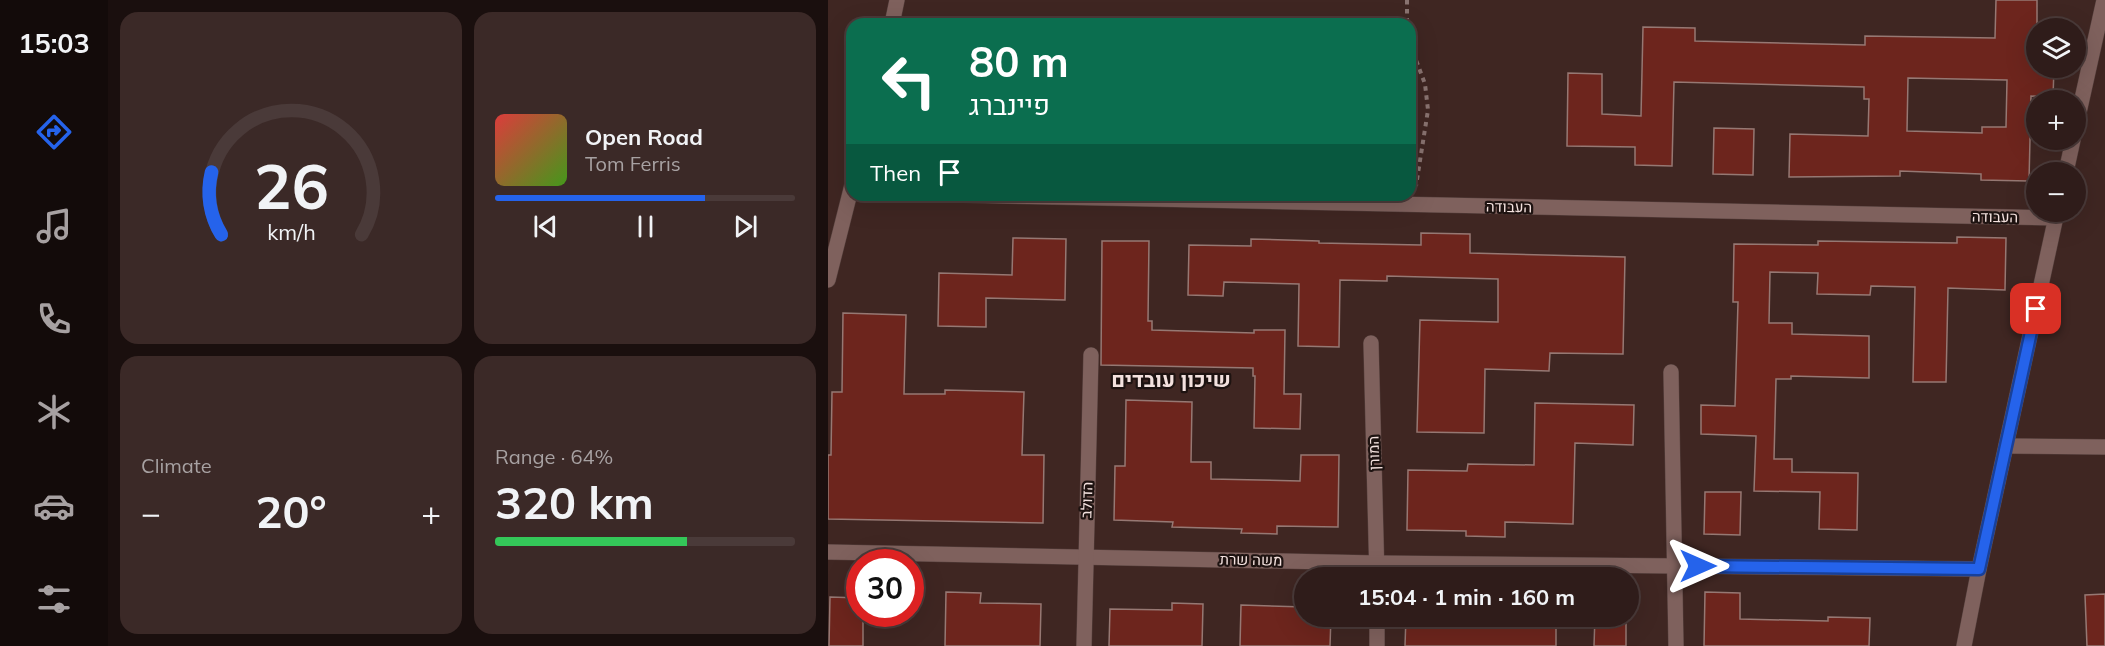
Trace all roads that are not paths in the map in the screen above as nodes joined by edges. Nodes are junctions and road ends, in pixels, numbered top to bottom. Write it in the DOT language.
graph roads {
  1 [pos="897,0"];
  2 [pos="2104,0"];
  3 [pos="893,18"];
  4 [pos="2084,90"];
  5 [pos="848,201"];
  6 [pos="1233,201"];
  7 [pos="2026,215"];
  8 [pos="2054,222"];
  9 [pos="828,280"];
  10 [pos="1371,344"];
  11 [pos="1091,355"];
  12 [pos="1671,372"];
  13 [pos="2006,446"];
  14 [pos="2105,447"];
  15 [pos="828,552"];
  16 [pos="1085,556"];
  17 [pos="1675,566"];
  18 [pos="1314,567"];
  19 [pos="1377,567"];
  20 [pos="1600,567"];
  21 [pos="1979,569"];
  22 [pos="1377,627"];
  23 [pos="1084,646"];
  24 [pos="1377,646"];
  25 [pos="1676,646"];
  26 [pos="1964,646"];
  1 -- 3 [label="street"];
  2 -- 4 [label="street"];
  5 -- 9 [label="street"];
  6 -- 7 [label="street, העבודה"];
  8 -- 13 [label="street"];
  10 -- 19 [label="street, המורן"];
  11 -- 16 [label="street, הדולב"];
  12 -- 17 [label="street"];
  13 -- 14 [label="street"];
  13 -- 21 [label="street"];
  15 -- 16 [label="street, משה שרת"];
  16 -- 18 [label="street, משה שרת"];
  16 -- 23 [label="street, הדולב"];
  17 -- 20 [label="street, משה שרת"];
  17 -- 21 [label="street, משה שרת"];
  17 -- 25 [label="street"];
  21 -- 26 [label="street"];
  22 -- 24 [label="street"];
}
